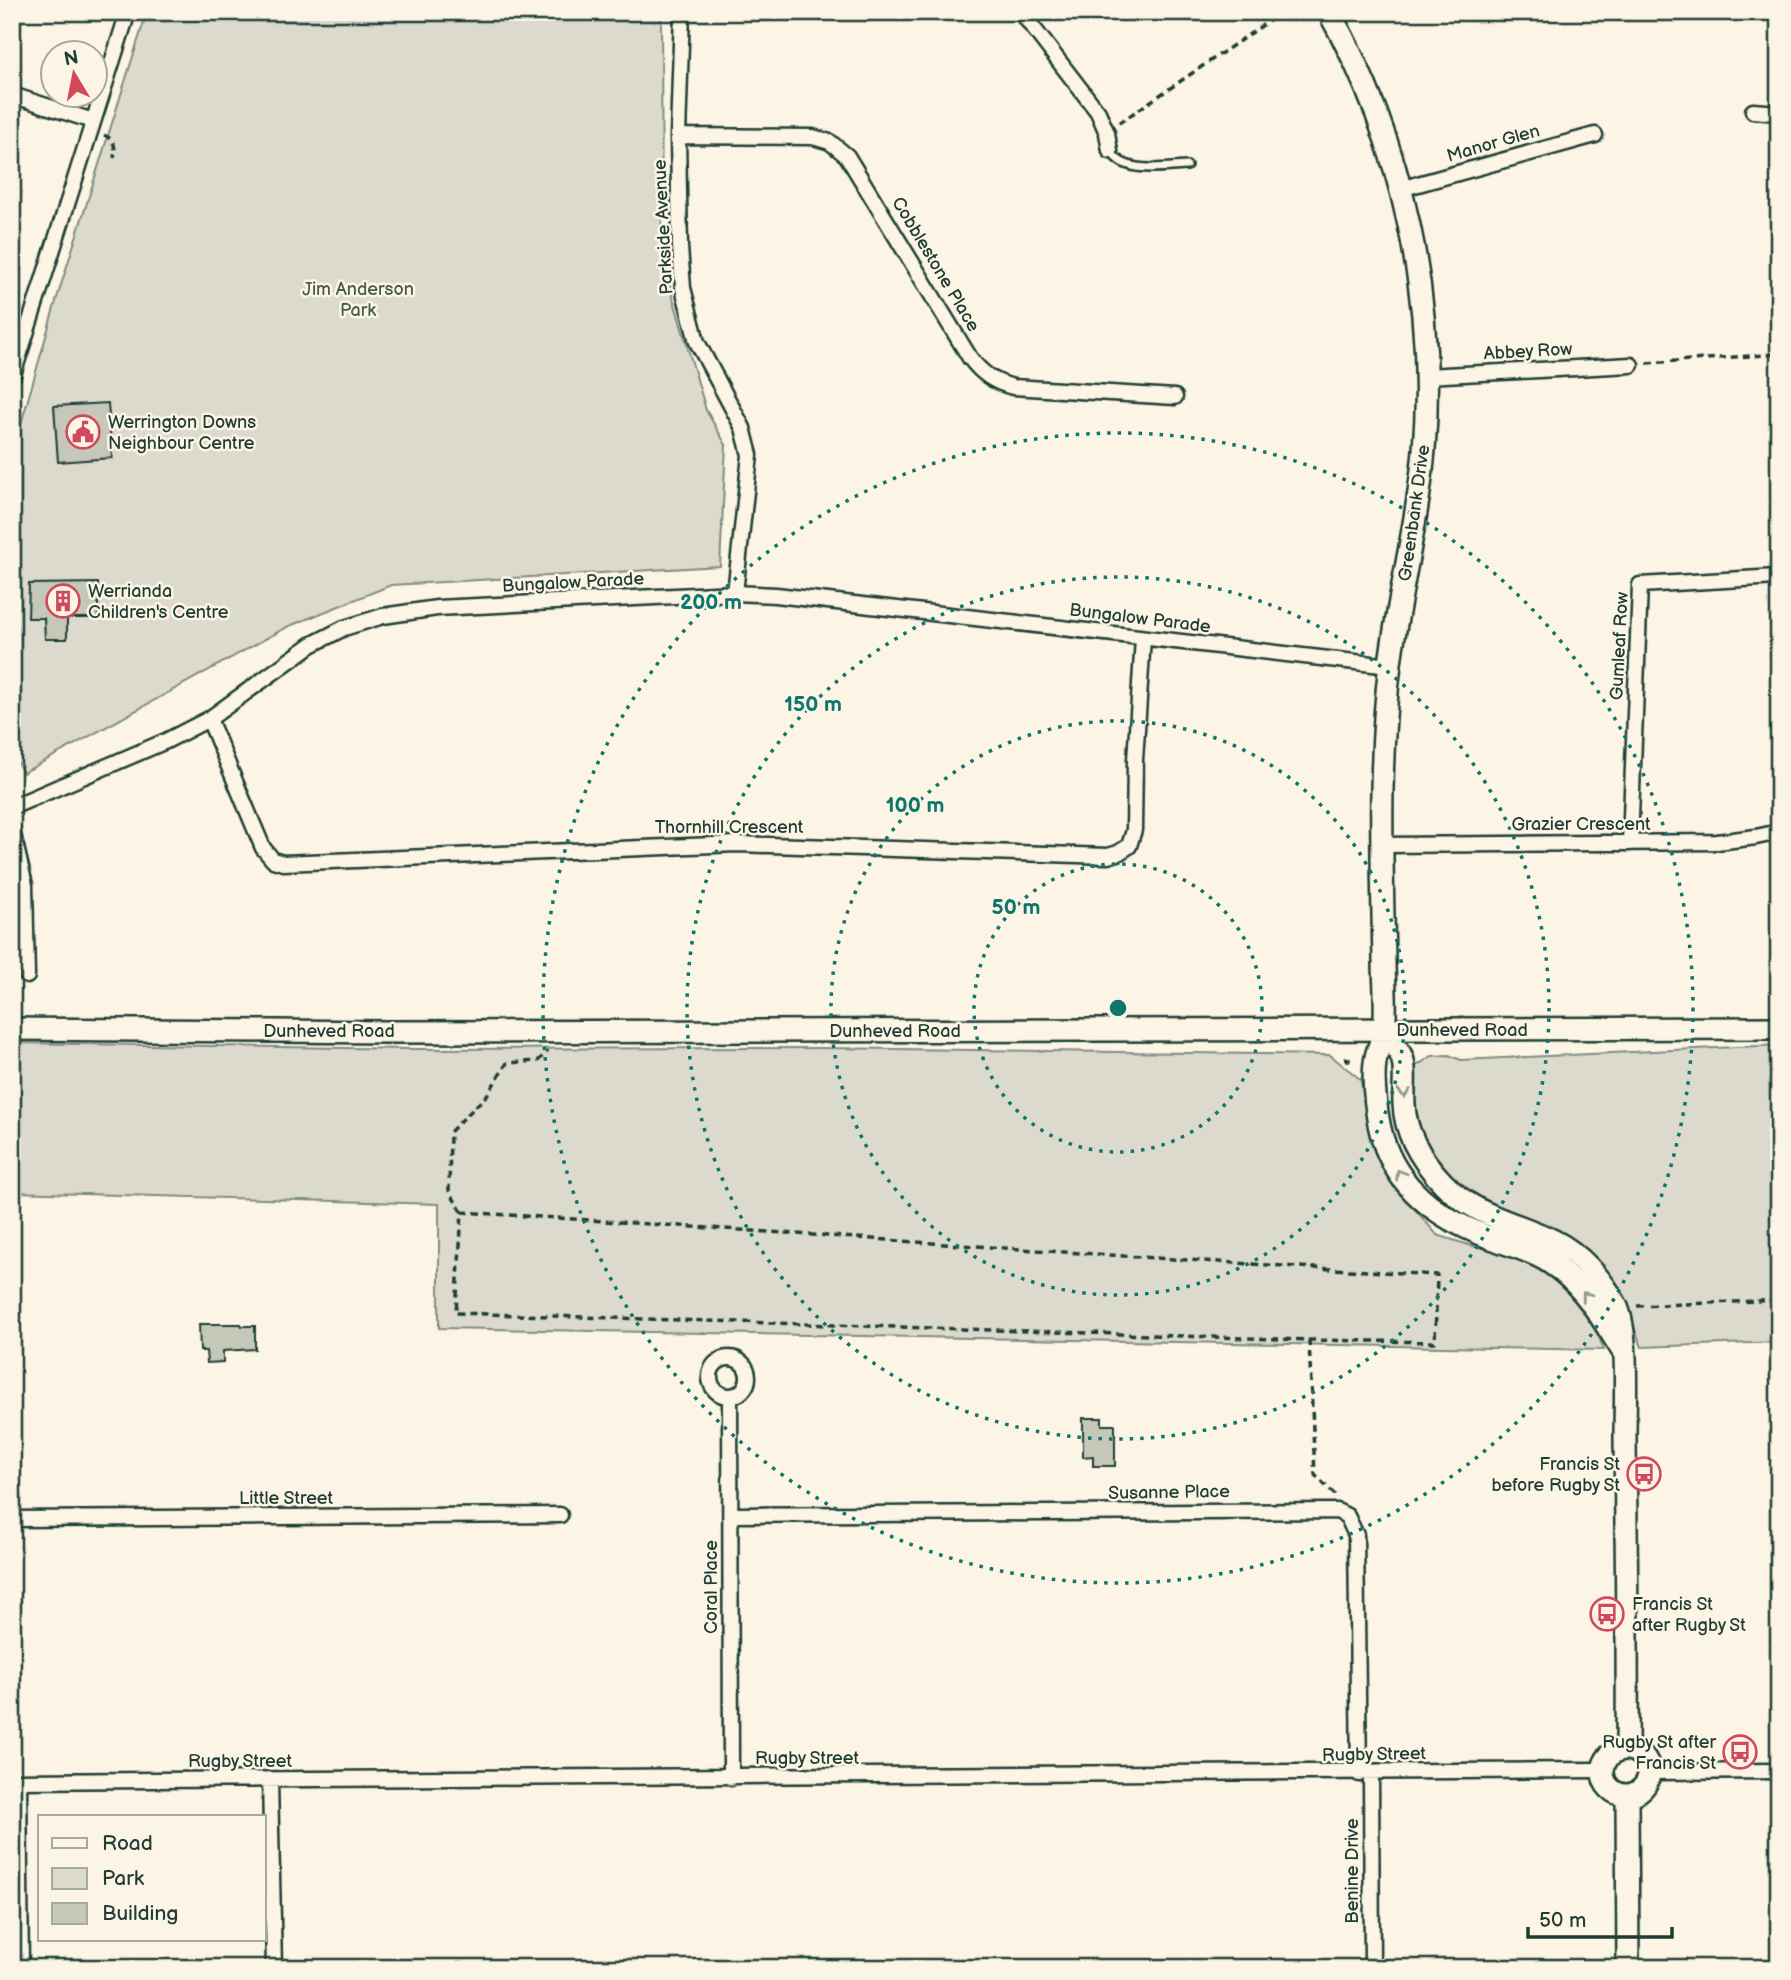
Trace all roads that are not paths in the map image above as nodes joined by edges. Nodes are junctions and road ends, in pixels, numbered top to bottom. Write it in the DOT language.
graph roads {
  1 [pos="128,12"];
  2 [pos="682,12"];
  3 [pos="1021,12"];
  4 [pos="1329,12"];
  5 [pos="12,94"];
  6 [pos="1753,111"];
  7 [pos="1779,113"];
  8 [pos="92,126"];
  9 [pos="1595,135"];
  10 [pos="678,136"];
  11 [pos="1110,151"];
  12 [pos="1187,166"];
  13 [pos="1400,189"];
  14 [pos="16,355"];
  15 [pos="1631,365"];
  16 [pos="1426,376"];
  17 [pos="12,377"];
  18 [pos="1175,397"];
  19 [pos="1777,577"];
  20 [pos="735,593"];
  21 [pos="1143,638"];
  22 [pos="1390,666"];
  23 [pos="209,719"];
  24 [pos="12,807"];
  25 [pos="12,830"];
  26 [pos="1779,832"];
  27 [pos="1630,844"];
  28 [pos="1382,845"];
  29 [pos="27,976"];
  30 [pos="1779,1028"];
  31 [pos="12,1029"];
  32 [pos="1384,1030"];
  33 [pos="730,1396"];
  34 [pos="560,1515"];
  35 [pos="731,1515"];
  36 [pos="12,1519"];
  37 [pos="1627,1749"];
  38 [pos="1603,1770"];
  39 [pos="1779,1771"];
  40 [pos="1648,1772"];
  41 [pos="1365,1774"];
  42 [pos="731,1778"];
  43 [pos="270,1780"];
  44 [pos="16,1781"];
  45 [pos="1627,1795"];
  46 [pos="21,1968"];
  47 [pos="274,1968"];
  48 [pos="1372,1968"];
  49 [pos="1628,1968"];
  1 -- 8 [label="street"];
  2 -- 10 [label="street, Parkside Avenue"];
  3 -- 11 [label="street"];
  4 -- 13 [label="street, Greenbank Drive"];
  5 -- 8 [label="street"];
  6 -- 7 [label="street"];
  8 -- 14 [label="street"];
  9 -- 13 [label="street, Manor Glen"];
  10 -- 18 [label="street, Cobblestone Place"];
  10 -- 20 [label="street, Parkside Avenue"];
  11 -- 12 [label="lane"];
  13 -- 16 [label="street, Greenbank Drive"];
  14 -- 17 [label="street"];
  15 -- 16 [label="street, Abbey Row"];
  16 -- 22 [label="street, Greenbank Drive"];
  19 -- 27 [label="street, Gumleaf Row"];
  20 -- 21 [label="street, Bungalow Parade"];
  20 -- 23 [label="street, Bungalow Parade"];
  21 -- 22 [label="street, Bungalow Parade"];
  21 -- 23 [label="street, Thornhill Crescent"];
  22 -- 28 [label="street, Greenbank Drive"];
  23 -- 24 [label="street, Bungalow Parade"];
  25 -- 29 [label="street"];
  26 -- 27 [label="street, Grazier Crescent"];
  27 -- 28 [label="street, Grazier Crescent"];
  28 -- 32 [label="street, Greenbank Drive"];
  30 -- 32 [label="street, Dunheved Road"];
  31 -- 32 [label="street, Dunheved Road"];
  32 -- 37 [label="street, Greenbank Drive"];
  33 -- 35 [label="street, Coral Place"];
  34 -- 36 [label="street, Little Street"];
  35 -- 41 [label="street, Susanne Place"];
  35 -- 42 [label="street, Coral Place"];
  37 -- 38 [label="street"];
  37 -- 40 [label="street"];
  38 -- 41 [label="street, Rugby Street"];
  38 -- 45 [label="street"];
  39 -- 40 [label="street"];
  40 -- 45 [label="street"];
  41 -- 42 [label="street, Rugby Street"];
  41 -- 48 [label="street, Benine Drive"];
  42 -- 43 [label="street, Rugby Street"];
  43 -- 44 [label="street, Rugby Street"];
  43 -- 47 [label="street"];
  44 -- 46 [label="street"];
  45 -- 49 [label="street"];
}
